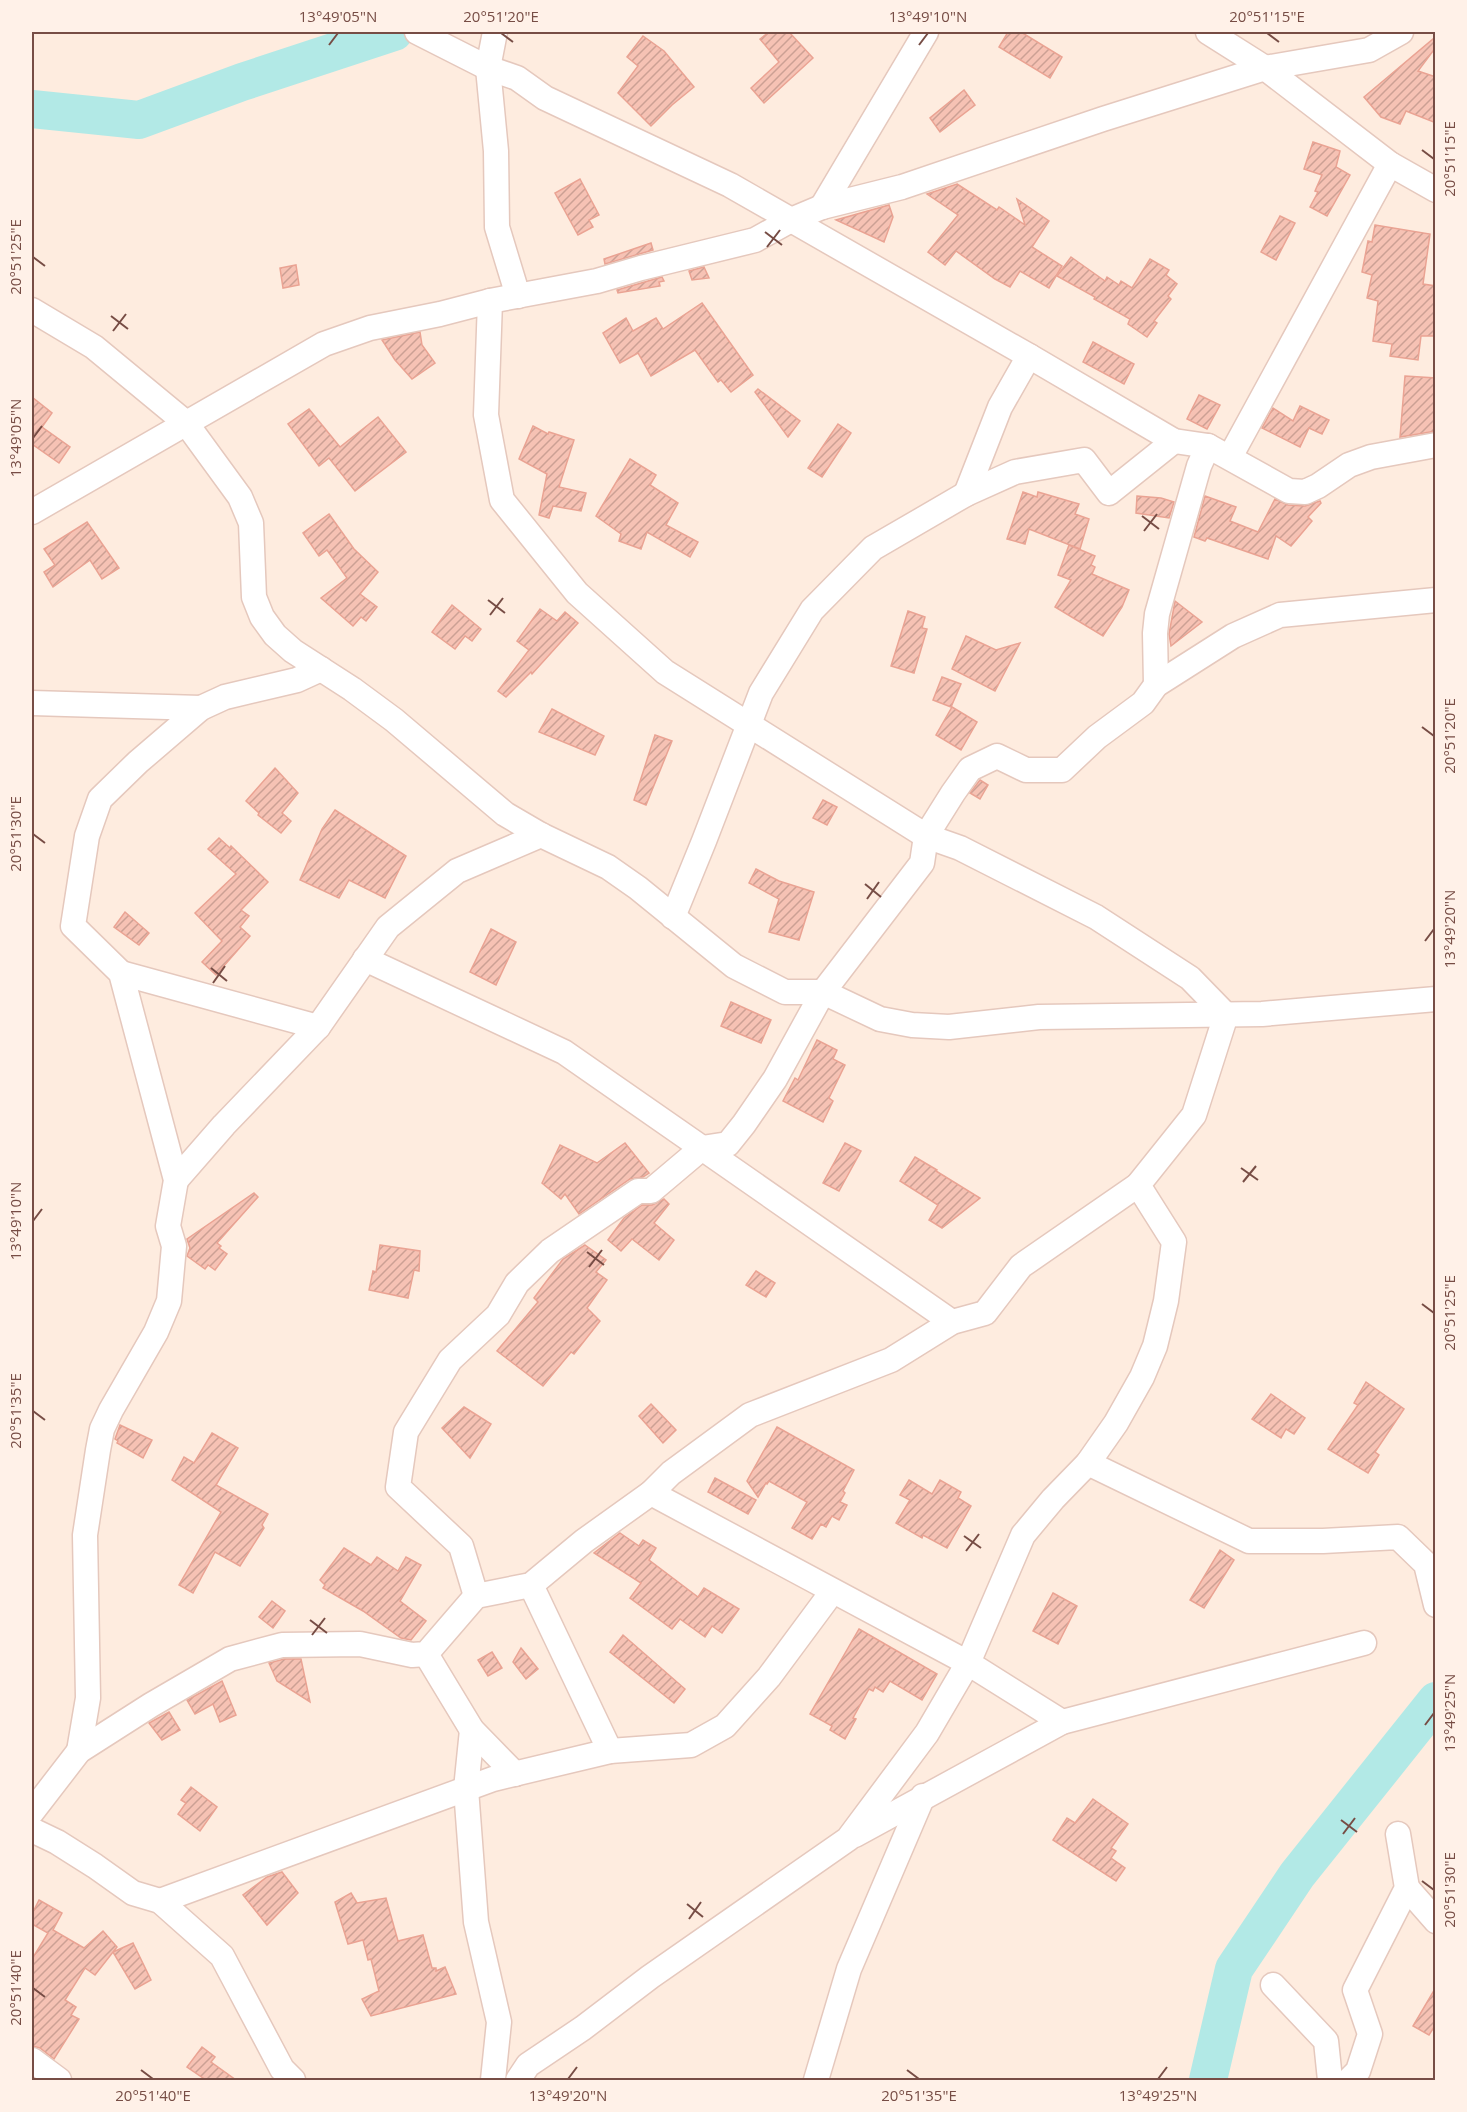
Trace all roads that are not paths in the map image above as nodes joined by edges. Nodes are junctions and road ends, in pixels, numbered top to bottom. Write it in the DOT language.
graph roads {
  1 [pos="417,32"];
  2 [pos="495,32"];
  3 [pos="926,32"];
  4 [pos="1208,32"];
  5 [pos="1401,32"];
  6 [pos="488,68"];
  7 [pos="1265,68"];
  8 [pos="1390,164"];
  9 [pos="1436,190"];
  10 [pos="822,207"];
  11 [pos="791,220"];
  12 [pos="518,296"];
  13 [pos="490,301"];
  14 [pos="32,310"];
  15 [pos="1029,356"];
  16 [pos="186,423"];
  17 [pos="1174,441"];
  18 [pos="1436,445"];
  19 [pos="1208,446"];
  20 [pos="1230,457"];
  21 [pos="966,494"];
  22 [pos="32,512"];
  23 [pos="1436,600"];
  24 [pos="321,669"];
  25 [pos="1156,685"];
  26 [pos="32,703"];
  27 [pos="201,708"];
  28 [pos="748,726"];
  29 [pos="541,836"];
  30 [pos="926,836"];
  31 [pos="673,916"];
  32 [pos="365,959"];
  33 [pos="121,973"];
  34 [pos="823,992"];
  35 [pos="1436,999"];
  36 [pos="1226,1015"];
  37 [pos="318,1028"];
  38 [pos="702,1148"];
  39 [pos="177,1180"];
  40 [pos="1138,1185"];
  41 [pos="952,1322"];
  42 [pos="1088,1463"];
  43 [pos="651,1492"];
  44 [pos="531,1585"];
  45 [pos="832,1592"];
  46 [pos="476,1596"];
  47 [pos="1436,1605"];
  48 [pos="1364,1643"];
  49 [pos="426,1654"];
  50 [pos="968,1663"];
  51 [pos="1062,1722"];
  52 [pos="472,1730"];
  53 [pos="79,1751"];
  54 [pos="609,1751"];
  55 [pos="515,1774"];
  56 [pos="466,1789"];
  57 [pos="923,1797"];
  58 [pos="32,1812"];
  59 [pos="32,1830"];
  60 [pos="1398,1834"];
  61 [pos="848,1839"];
  62 [pos="1407,1888"];
  63 [pos="160,1901"];
  64 [pos="1436,1921"];
  65 [pos="1273,1985"];
  66 [pos="32,2060"];
  67 [pos="59,2080"];
  68 [pos="293,2080"];
  69 [pos="493,2080"];
  70 [pos="518,2080"];
  71 [pos="816,2080"];
  72 [pos="1330,2080"];
  73 [pos="1349,2080"];
  1 -- 6 [label="street"];
  2 -- 6 [label="street"];
  3 -- 10 [label="street"];
  4 -- 7 [label="street"];
  5 -- 7 [label="street"];
  6 -- 11 [label="street"];
  6 -- 12 [label="street"];
  7 -- 8 [label="street"];
  7 -- 10 [label="street"];
  8 -- 9 [label="street"];
  8 -- 20 [label="street"];
  10 -- 11 [label="street"];
  11 -- 12 [label="street"];
  11 -- 15 [label="street"];
  12 -- 13 [label="street"];
  13 -- 16 [label="street"];
  13 -- 28 [label="street"];
  14 -- 16 [label="street"];
  15 -- 17 [label="street"];
  15 -- 21 [label="street"];
  16 -- 22 [label="street"];
  16 -- 24 [label="street"];
  17 -- 19 [label="street"];
  17 -- 21 [label="street"];
  18 -- 20 [label="street"];
  19 -- 20 [label="street"];
  19 -- 25 [label="street"];
  21 -- 28 [label="street"];
  23 -- 25 [label="street"];
  24 -- 27 [label="street"];
  24 -- 29 [label="street"];
  25 -- 30 [label="street"];
  26 -- 27 [label="street"];
  27 -- 33 [label="street"];
  28 -- 30 [label="street"];
  28 -- 31 [label="street"];
  29 -- 31 [label="street"];
  29 -- 32 [label="street"];
  30 -- 34 [label="street"];
  30 -- 36 [label="street"];
  31 -- 34 [label="street"];
  32 -- 37 [label="street"];
  32 -- 38 [label="street"];
  33 -- 37 [label="street"];
  33 -- 39 [label="street"];
  34 -- 36 [label="street"];
  34 -- 38 [label="street"];
  35 -- 36 [label="street"];
  36 -- 40 [label="street"];
  37 -- 39 [label="street"];
  38 -- 41 [label="street"];
  38 -- 46 [label="street"];
  39 -- 53 [label="street"];
  40 -- 41 [label="street"];
  40 -- 42 [label="street"];
  41 -- 43 [label="street"];
  42 -- 47 [label="street"];
  42 -- 50 [label="street"];
  43 -- 44 [label="street"];
  43 -- 45 [label="street"];
  44 -- 46 [label="street"];
  44 -- 54 [label="street"];
  45 -- 50 [label="street"];
  45 -- 54 [label="street"];
  46 -- 49 [label="street"];
  48 -- 51 [label="street"];
  49 -- 52 [label="street"];
  49 -- 53 [label="street"];
  50 -- 51 [label="street"];
  50 -- 61 [label="street"];
  51 -- 57 [label="street"];
  52 -- 55 [label="street"];
  52 -- 56 [label="street"];
  53 -- 58 [label="street"];
  54 -- 55 [label="street"];
  55 -- 56 [label="street"];
  56 -- 63 [label="street"];
  56 -- 69 [label="street"];
  57 -- 61 [label="street"];
  57 -- 71 [label="street"];
  59 -- 63 [label="street"];
  60 -- 62 [label="street"];
  61 -- 70 [label="street"];
  62 -- 64 [label="street"];
  62 -- 73 [label="street"];
  63 -- 68 [label="street"];
  65 -- 72 [label="street"];
  66 -- 67 [label="street"];
}
